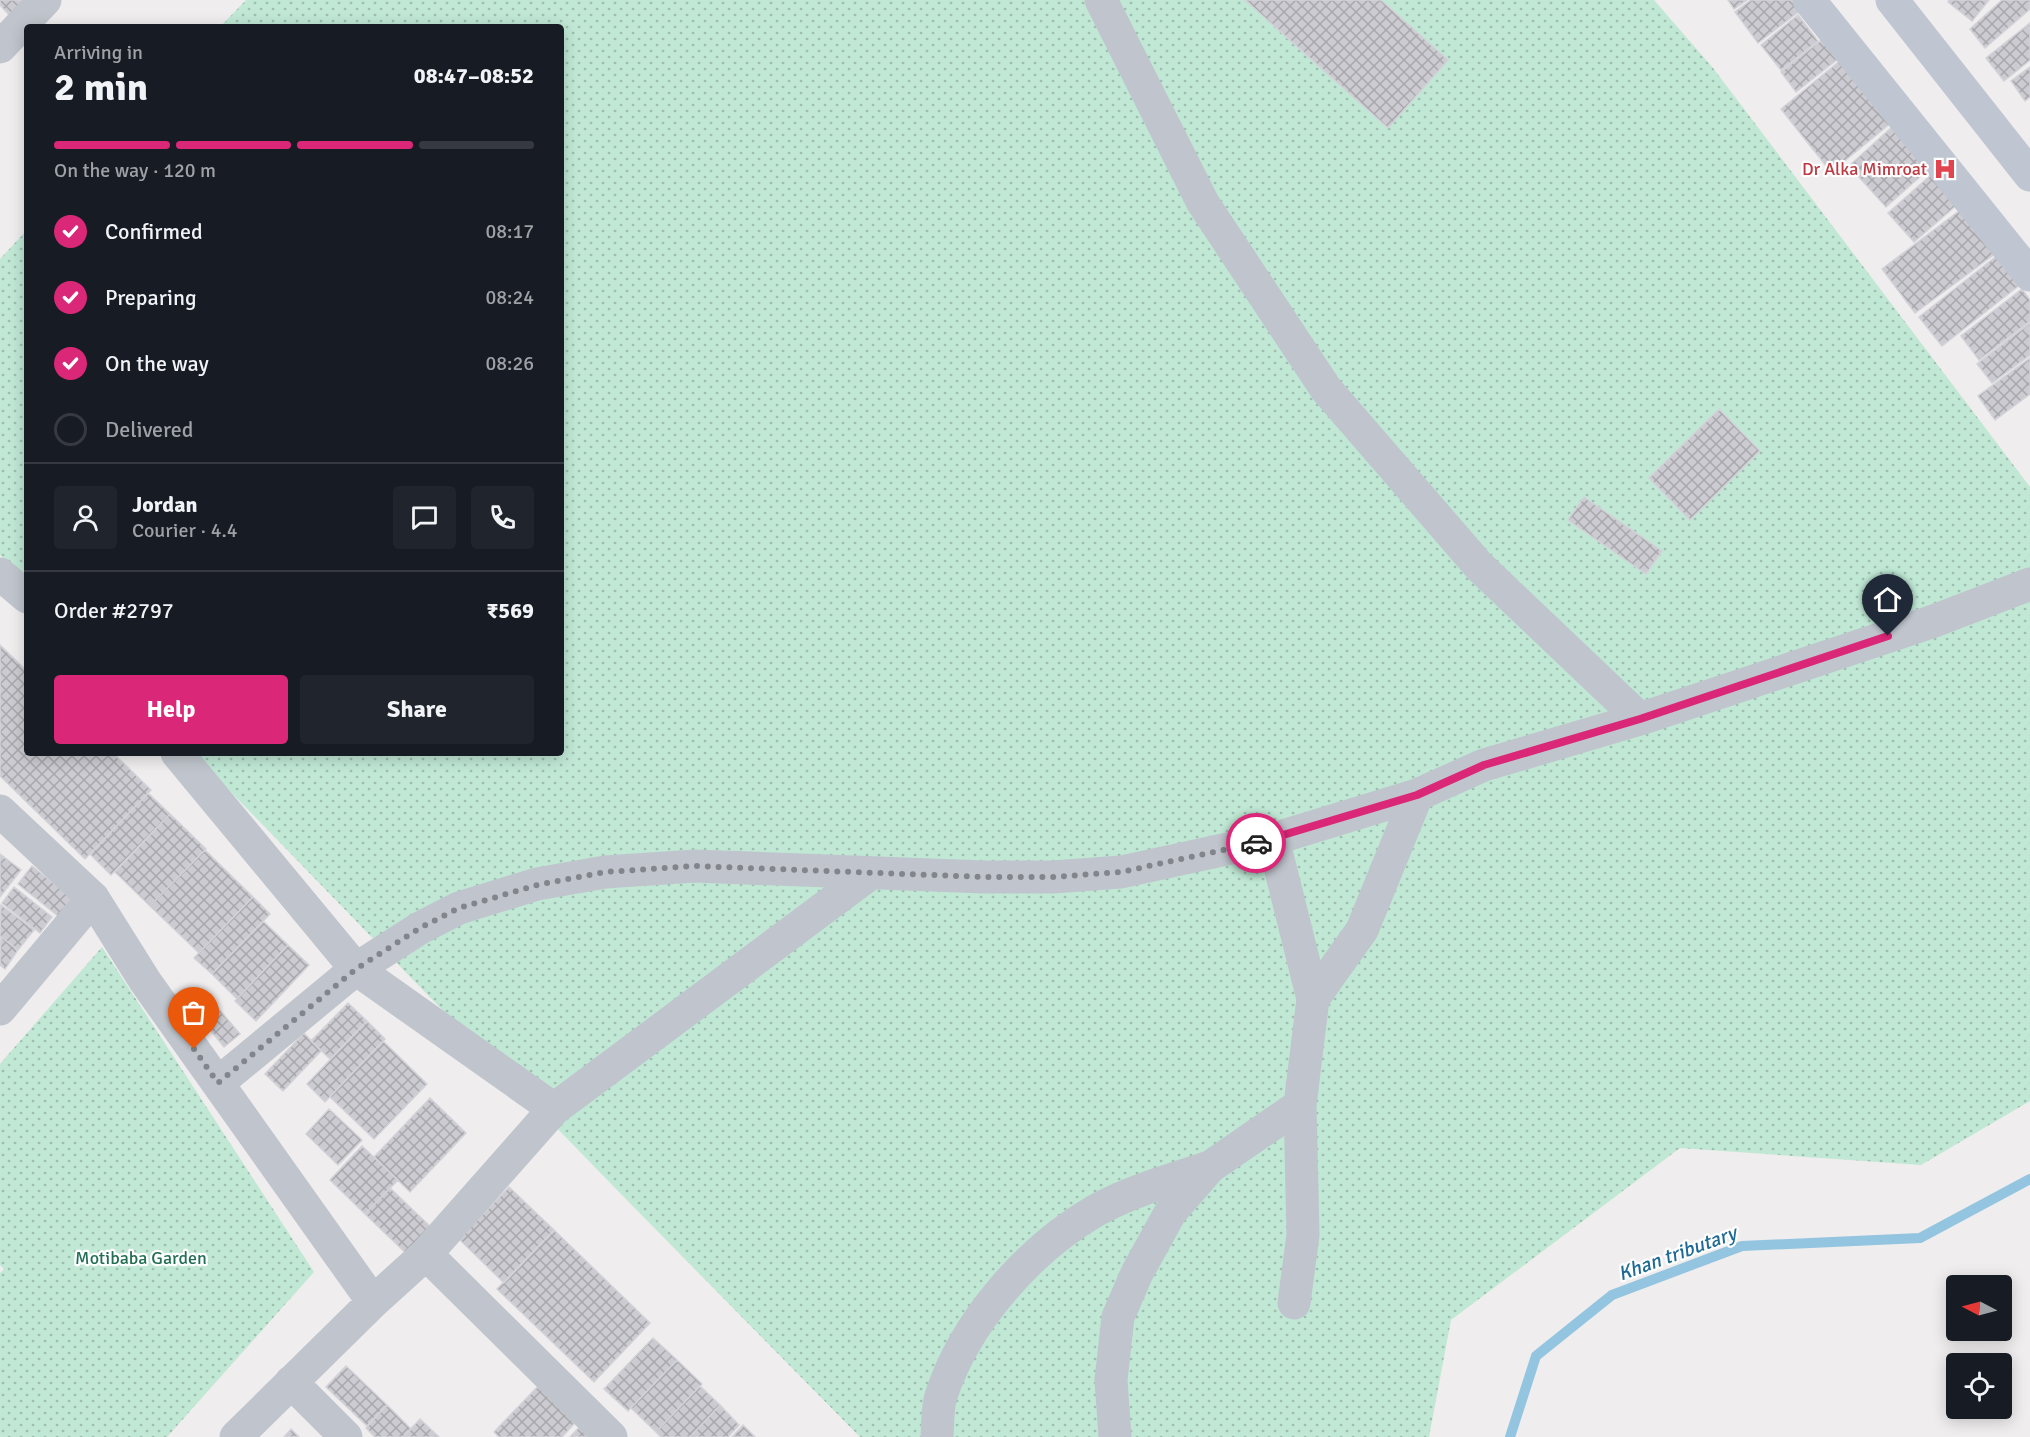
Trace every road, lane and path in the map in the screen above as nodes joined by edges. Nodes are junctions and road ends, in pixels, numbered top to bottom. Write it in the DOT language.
graph roads {
  1 [pos="45,0"];
  2 [pos="1101,0"];
  3 [pos="1809,0"];
  4 [pos="1892,0"];
  5 [pos="0,47"];
  6 [pos="2030,175"];
  7 [pos="2030,275"];
  8 [pos="2030,584"];
  9 [pos="1640,719"];
  10 [pos="179,756"];
  11 [pos="1417,795"];
  12 [pos="0,811"];
  13 [pos="1273,839"];
  14 [pos="871,873"];
  15 [pos="93,898"];
  16 [pos="356,969"];
  17 [pos="1313,999"];
  18 [pos="0,1009"];
  19 [pos="218,1083"];
  20 [pos="1300,1105"];
  21 [pos="554,1108"];
  22 [pos="1210,1167"];
  23 [pos="426,1254"];
  24 [pos="373,1302"];
  25 [pos="1294,1303"];
  26 [pos="291,1382"];
  27 [pos="236,1437"];
  28 [pos="346,1437"];
  29 [pos="611,1437"];
  30 [pos="937,1437"];
  31 [pos="1115,1437"];
  1 -- 5 [label="street"];
  2 -- 9 [label="street"];
  3 -- 7 [label="main road"];
  4 -- 6 [label="main road"];
  8 -- 9 [label="street"];
  9 -- 11 [label="street"];
  10 -- 16 [label="street"];
  11 -- 13 [label="street"];
  11 -- 17 [label="street"];
  12 -- 15 [label="street"];
  13 -- 14 [label="street"];
  13 -- 17 [label="street"];
  14 -- 16 [label="street"];
  14 -- 21 [label="street"];
  15 -- 18 [label="street"];
  15 -- 19 [label="street"];
  16 -- 19 [label="street"];
  16 -- 21 [label="street"];
  17 -- 20 [label="street"];
  19 -- 24 [label="street"];
  20 -- 22 [label="street"];
  20 -- 25 [label="street"];
  21 -- 23 [label="street"];
  22 -- 30 [label="street"];
  22 -- 31 [label="street"];
  23 -- 24 [label="street"];
  23 -- 29 [label="street"];
  24 -- 26 [label="street"];
  26 -- 27 [label="street"];
  26 -- 28 [label="street"];
}
